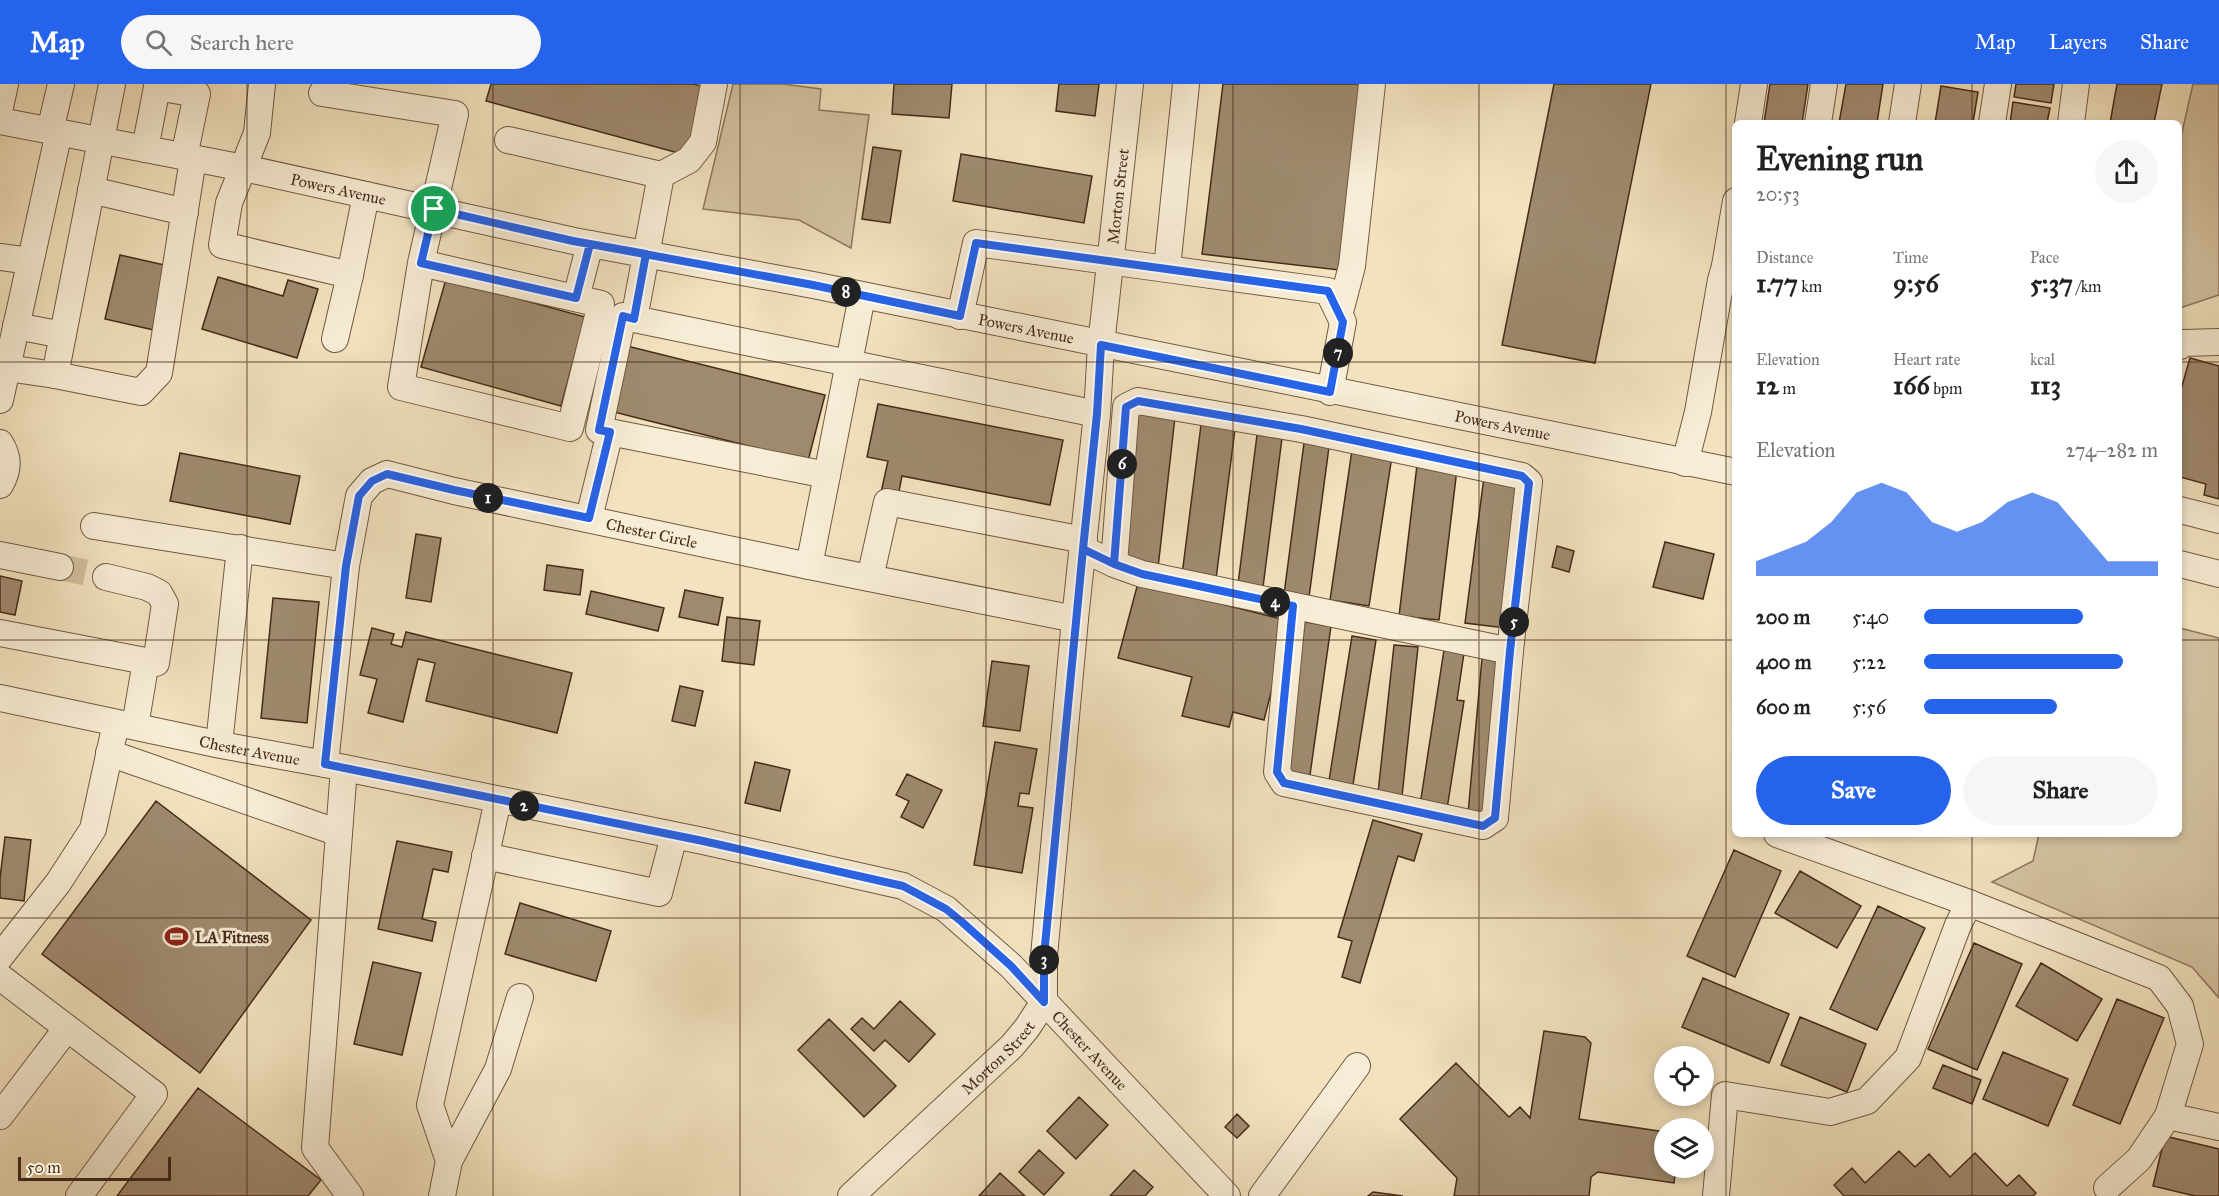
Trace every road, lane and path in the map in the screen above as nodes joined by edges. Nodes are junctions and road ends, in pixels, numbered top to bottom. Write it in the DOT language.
graph roads {
  1 [pos="5,84"];
  2 [pos="61,84"];
  3 [pos="112,84"];
  4 [pos="262,84"];
  5 [pos="714,84"];
  6 [pos="1130,84"];
  7 [pos="1186,84"];
  8 [pos="1372,84"];
  9 [pos="1754,84"];
  10 [pos="1824,84"];
  11 [pos="1908,84"];
  12 [pos="1998,84"];
  13 [pos="2076,84"];
  14 [pos="148,86"];
  15 [pos="200,89"];
  16 [pos="322,93"];
  17 [pos="0,107"];
  18 [pos="1748,120"];
  19 [pos="1818,120"];
  20 [pos="1902,120"];
  21 [pos="1992,120"];
  22 [pos="2071,120"];
  23 [pos="0,121"];
  24 [pos="55,132"];
  25 [pos="508,140"];
  26 [pos="101,141"];
  27 [pos="145,149"];
  28 [pos="188,158"];
  29 [pos="244,168"];
  30 [pos="661,175"];
  31 [pos="91,190"];
  32 [pos="366,195"];
  33 [pos="434,209"];
  34 [pos="185,212"];
  35 [pos="590,244"];
  36 [pos="1732,246"];
  37 [pos="646,254"];
  38 [pos="0,257"];
  39 [pos="30,261"];
  40 [pos="421,263"];
  41 [pos="1111,263"];
  42 [pos="1167,268"];
  43 [pos="1730,268"];
  44 [pos="350,275"];
  45 [pos="862,296"];
  46 [pos="576,298"];
  47 [pos="1340,312"];
  48 [pos="960,316"];
  49 [pos="11,318"];
  50 [pos="634,319"];
  51 [pos="63,335"];
  52 [pos="335,339"];
  53 [pos="2219,342"];
  54 [pos="2182,344"];
  55 [pos="1101,345"];
  56 [pos="850,363"];
  57 [pos="4,371"];
  58 [pos="55,375"];
  59 [pos="1330,392"];
  60 [pos="0,400"];
  61 [pos="1097,414"];
  62 [pos="610,432"];
  63 [pos="0,443"];
  64 [pos="1685,463"];
  65 [pos="1732,471"];
  66 [pos="827,475"];
  67 [pos="0,485"];
  68 [pos="2182,511"];
  69 [pos="589,518"];
  70 [pos="2219,520"];
  71 [pos="94,526"];
  72 [pos="1084,544"];
  73 [pos="240,549"];
  74 [pos="0,555"];
  75 [pos="1114,564"];
  76 [pos="2182,565"];
  77 [pos="346,566"];
  78 [pos="809,566"];
  79 [pos="60,567"];
  80 [pos="2219,574"];
  81 [pos="106,577"];
  82 [pos="870,578"];
  83 [pos="1293,606"];
  84 [pos="1075,619"];
  85 [pos="0,633"];
  86 [pos="1510,651"];
  87 [pos="146,661"];
  88 [pos="0,698"];
  89 [pos="125,725"];
  90 [pos="219,744"];
  91 [pos="109,753"];
  92 [pos="335,766"];
  93 [pos="498,800"];
  94 [pos="339,833"];
  95 [pos="674,836"];
  96 [pos="1785,837"];
  97 [pos="485,856"];
  98 [pos="1969,903"];
  99 [pos="4,945"];
  100 [pos="0,977"];
  101 [pos="520,997"];
  102 [pos="1044,1002"];
  103 [pos="66,1028"];
  104 [pos="1357,1066"];
  105 [pos="0,1116"];
  106 [pos="2168,1116"];
  107 [pos="2219,1126"];
  108 [pos="449,1161"];
  109 [pos="2107,1188"];
  110 [pos="344,1194"];
  111 [pos="79,1196"];
  112 [pos="441,1196"];
  113 [pos="851,1196"];
  114 [pos="1227,1196"];
  115 [pos="1262,1196"];
  116 [pos="1716,1196"];
  1 -- 17 [label="street"];
  2 -- 24 [label="street"];
  3 -- 26 [label="street"];
  4 -- 29 [label="street"];
  5 -- 30 [label="street"];
  6 -- 41 [label="street, Morton Street"];
  7 -- 42 [label="street"];
  8 -- 47 [label="street"];
  9 -- 18 [label="street"];
  10 -- 19 [label="street"];
  11 -- 20 [label="street"];
  12 -- 21 [label="street"];
  13 -- 22 [label="street"];
  14 -- 15 [label="street"];
  14 -- 27 [label="street"];
  15 -- 28 [label="street"];
  16 -- 33 [label="street"];
  23 -- 24 [label="street, Powers Avenue"];
  24 -- 26 [label="street, Powers Avenue"];
  24 -- 39 [label="street"];
  25 -- 30 [label="street"];
  26 -- 27 [label="street, Powers Avenue"];
  26 -- 31 [label="street"];
  27 -- 28 [label="street, Powers Avenue"];
  28 -- 29 [label="street, Powers Avenue"];
  28 -- 34 [label="street"];
  29 -- 32 [label="street, Powers Avenue"];
  29 -- 44 [label="street"];
  30 -- 37 [label="street"];
  31 -- 34 [label="street"];
  31 -- 51 [label="street"];
  32 -- 33 [label="street, Powers Avenue"];
  32 -- 44 [label="street"];
  33 -- 35 [label="street, Powers Avenue"];
  33 -- 40 [label="street"];
  34 -- 58 [label="street"];
  35 -- 37 [label="street, Powers Avenue"];
  35 -- 46 [label="street"];
  36 -- 43 [label="street"];
  37 -- 45 [label="street, Powers Avenue"];
  37 -- 50 [label="street"];
  38 -- 39 [label="street"];
  39 -- 49 [label="street"];
  40 -- 46 [label="street"];
  40 -- 46 [label="street"];
  41 -- 42 [label="street"];
  41 -- 48 [label="street"];
  41 -- 55 [label="street, Morton Street"];
  42 -- 47 [label="street"];
  43 -- 64 [label="street"];
  44 -- 52 [label="street"];
  45 -- 48 [label="street, Powers Avenue"];
  45 -- 56 [label="street"];
  47 -- 59 [label="street"];
  48 -- 55 [label="street, Powers Avenue"];
  49 -- 51 [label="street"];
  49 -- 57 [label="street"];
  50 -- 56 [label="street"];
  50 -- 62 [label="street"];
  51 -- 58 [label="street"];
  53 -- 54 [label="street"];
  55 -- 59 [label="street, Powers Avenue"];
  55 -- 61 [label="street, Morton Street"];
  56 -- 61 [label="street"];
  56 -- 66 [label="street"];
  57 -- 58 [label="street"];
  57 -- 60 [label="street"];
  59 -- 64 [label="street, Powers Avenue"];
  61 -- 72 [label="street, Morton Street"];
  62 -- 66 [label="street"];
  62 -- 69 [label="street"];
  63 -- 67 [label="street"];
  64 -- 65 [label="street, Powers Avenue"];
  66 -- 78 [label="street"];
  68 -- 70 [label="street"];
  69 -- 77 [label="street, Chester Circle"];
  69 -- 78 [label="street, Chester Circle"];
  71 -- 73 [label="street"];
  72 -- 75 [label="street"];
  72 -- 82 [label="street"];
  72 -- 84 [label="street, Morton Street"];
  73 -- 77 [label="street"];
  73 -- 90 [label="street"];
  74 -- 79 [label="street"];
  75 -- 83 [label="street"];
  75 -- 86 [label="street"];
  76 -- 80 [label="street"];
  77 -- 92 [label="street, Chester Circle"];
  78 -- 82 [label="street, Chester Circle"];
  81 -- 87 [label="street"];
  82 -- 84 [label="street, Chester Circle"];
  83 -- 86 [label="street"];
  83 -- 86 [label="street"];
  84 -- 102 [label="street, Morton Street"];
  85 -- 87 [label="street"];
  87 -- 89 [label="street"];
  88 -- 89 [label="street, Chester Avenue"];
  89 -- 90 [label="street, Chester Avenue"];
  89 -- 91 [label="street"];
  90 -- 92 [label="street, Chester Avenue"];
  91 -- 94 [label="street"];
  91 -- 99 [label="street"];
  92 -- 93 [label="street, Chester Avenue"];
  92 -- 94 [label="street, Chester Circle"];
  93 -- 95 [label="street, Chester Avenue"];
  93 -- 97 [label="street"];
  94 -- 110 [label="street, Chester Circle"];
  95 -- 97 [label="street"];
  95 -- 102 [label="street, Chester Avenue"];
  96 -- 98 [label="street"];
  97 -- 108 [label="street"];
  98 -- 106 [label="street"];
  98 -- 116 [label="street"];
  100 -- 103 [label="street"];
  101 -- 108 [label="street"];
  102 -- 113 [label="street, Morton Street"];
  102 -- 114 [label="street, Chester Avenue"];
  103 -- 105 [label="street"];
  103 -- 111 [label="street"];
  104 -- 115 [label="street"];
  106 -- 107 [label="street"];
  106 -- 109 [label="street"];
  108 -- 112 [label="street"];
}
